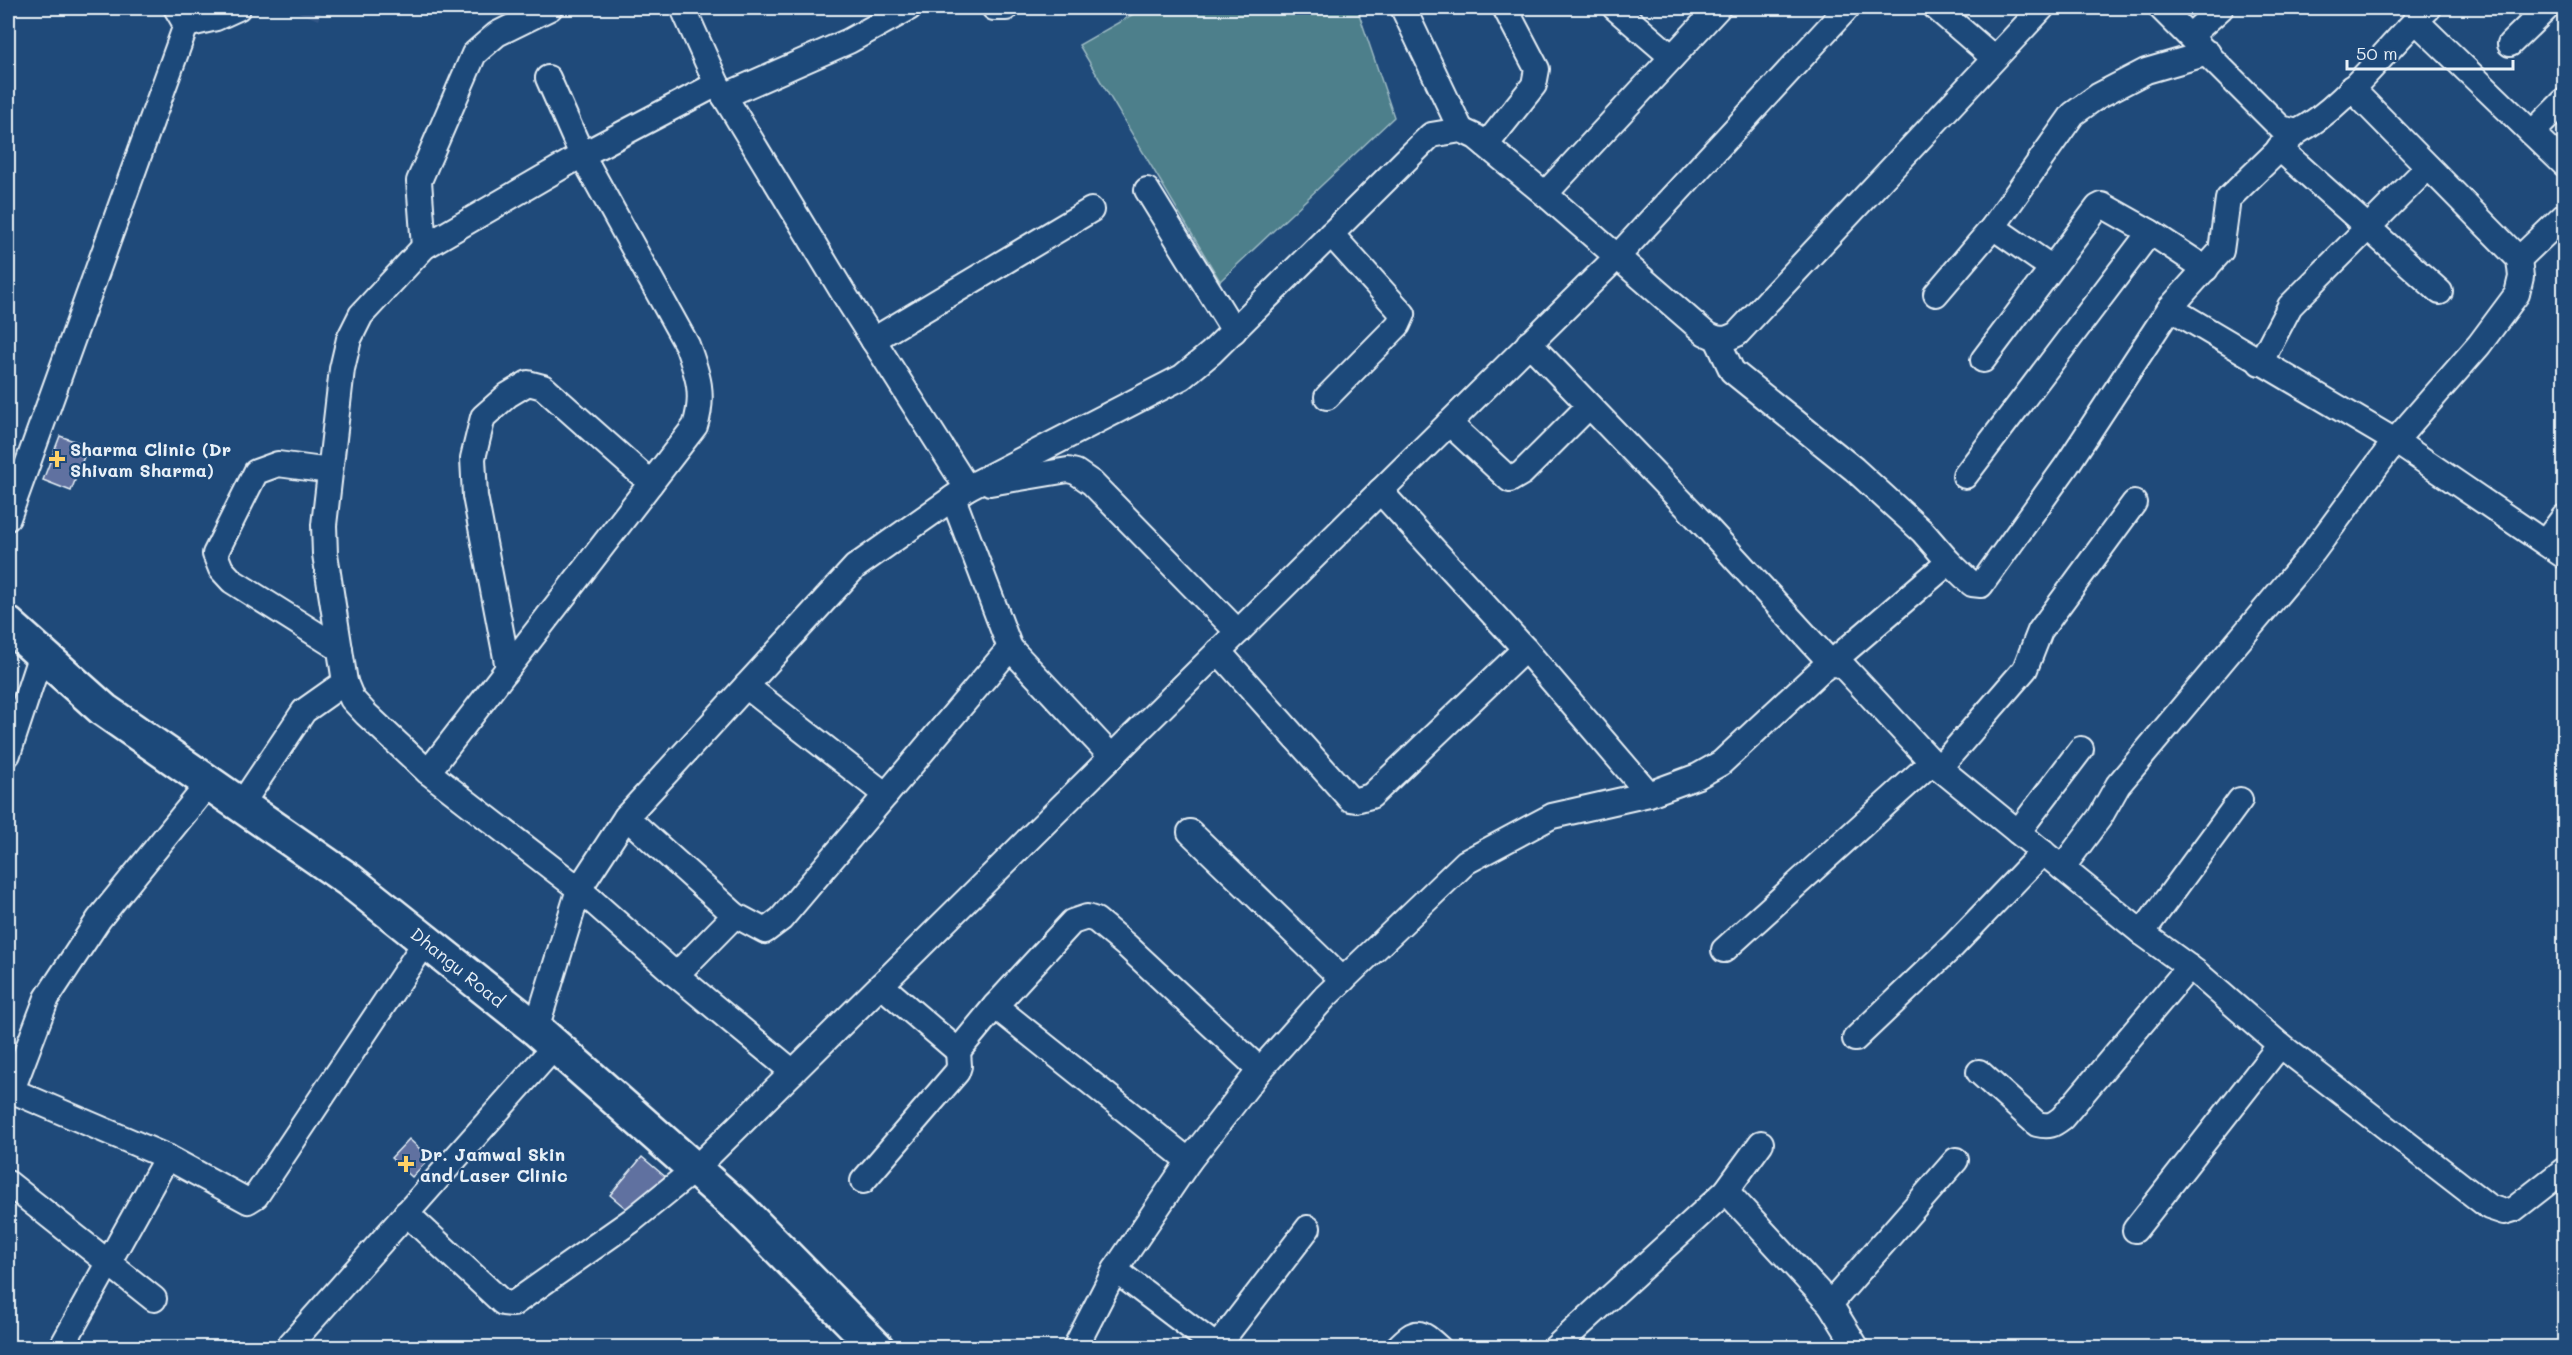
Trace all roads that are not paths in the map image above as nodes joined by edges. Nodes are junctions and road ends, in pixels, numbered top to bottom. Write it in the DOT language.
graph roads {
  1 [pos="238,8"];
  2 [pos="550,8"];
  3 [pos="683,8"];
  4 [pos="909,8"];
  5 [pos="994,8"];
  6 [pos="1006,8"];
  7 [pos="1403,8"];
  8 [pos="1505,8"];
  9 [pos="1615,8"];
  10 [pos="1718,8"];
  11 [pos="1847,8"];
  12 [pos="1936,8"];
  13 [pos="2042,8"];
  14 [pos="2161,8"];
  15 [pos="2221,8"];
  16 [pos="2547,8"];
  17 [pos="2422,14"];
  18 [pos="182,16"];
  19 [pos="2191,35"];
  20 [pos="2510,44"];
  21 [pos="2208,53"];
  22 [pos="1672,57"];
  23 [pos="1994,58"];
  24 [pos="548,78"];
  25 [pos="2351,88"];
  26 [pos="721,90"];
  27 [pos="2565,101"];
  28 [pos="1461,130"];
  29 [pos="2297,132"];
  30 [pos="2532,133"];
  31 [pos="1486,145"];
  32 [pos="2279,148"];
  33 [pos="582,155"];
  34 [pos="2565,164"];
  35 [pos="2428,167"];
  36 [pos="1148,190"];
  37 [pos="1545,194"];
  38 [pos="1091,210"];
  39 [pos="2565,216"];
  40 [pos="1993,227"];
  41 [pos="2367,228"];
  42 [pos="2150,232"];
  43 [pos="1331,234"];
  44 [pos="424,247"];
  45 [pos="1617,257"];
  46 [pos="2518,259"];
  47 [pos="2052,268"];
  48 [pos="2206,269"];
  49 [pos="2440,292"];
  50 [pos="1936,294"];
  51 [pos="2170,308"];
  52 [pos="1234,331"];
  53 [pos="1717,339"];
  54 [pos="873,340"];
  55 [pos="1529,343"];
  56 [pos="1983,360"];
  57 [pos="2260,363"];
  58 [pos="1327,397"];
  59 [pos="1589,406"];
  60 [pos="1449,423"];
  61 [pos="2395,441"];
  62 [pos="330,471"];
  63 [pos="1965,476"];
  64 [pos="651,483"];
  65 [pos="1380,491"];
  66 [pos="960,493"];
  67 [pos="2134,503"];
  68 [pos="2565,517"];
  69 [pos="8,518"];
  70 [pos="2546,541"];
  71 [pos="2565,556"];
  72 [pos="1949,562"];
  73 [pos="8,624"];
  74 [pos="1238,632"];
  75 [pos="1010,648"];
  76 [pos="340,649"];
  77 [pos="1525,649"];
  78 [pos="1218,651"];
  79 [pos="41,654"];
  80 [pos="1832,663"];
  81 [pos="508,668"];
  82 [pos="345,682"];
  83 [pos="746,686"];
  84 [pos="2081,749"];
  85 [pos="8,754"];
  86 [pos="1112,757"];
  87 [pos="1936,765"];
  88 [pos="428,772"];
  89 [pos="209,783"];
  90 [pos="1649,794"];
  91 [pos="886,795"];
  92 [pos="2240,800"];
  93 [pos="241,806"];
  94 [pos="626,817"];
  95 [pos="1190,832"];
  96 [pos="2018,832"];
  97 [pos="2043,852"];
  98 [pos="2062,868"];
  99 [pos="579,889"];
  100 [pos="735,915"];
  101 [pos="2142,933"];
  102 [pos="426,941"];
  103 [pos="1724,950"];
  104 [pos="2189,967"];
  105 [pos="676,975"];
  106 [pos="1343,980"];
  107 [pos="881,985"];
  108 [pos="994,1006"];
  109 [pos="545,1037"];
  110 [pos="1855,1039"];
  111 [pos="2280,1045"];
  112 [pos="958,1052"];
  113 [pos="1260,1070"];
  114 [pos="793,1072"];
  115 [pos="1979,1072"];
  116 [pos="10,1089"];
  117 [pos="1761,1143"];
  118 [pos="167,1157"];
  119 [pos="1956,1160"];
  120 [pos="1189,1161"];
  121 [pos="695,1169"];
  122 [pos="2565,1170"];
  123 [pos="862,1181"];
  124 [pos="8,1186"];
  125 [pos="1726,1191"];
  126 [pos="406,1213"];
  127 [pos="1308,1228"];
  128 [pos="2134,1230"];
  129 [pos="108,1264"];
  130 [pos="1115,1269"];
  131 [pos="154,1299"];
  132 [pos="1830,1304"];
  133 [pos="61,1347"];
  134 [pos="287,1347"];
  135 [pos="877,1347"];
  136 [pos="1075,1347"];
  137 [pos="1217,1347"];
  138 [pos="1397,1347"];
  139 [pos="1439,1347"];
  140 [pos="1555,1347"];
  141 [pos="1857,1347"];
  1 -- 18 [label="street"];
  2 -- 44 [label="street"];
  3 -- 26 [label="street"];
  4 -- 26 [label="street"];
  5 -- 6 [label="street"];
  7 -- 28 [label="street"];
  8 -- 31 [label="street"];
  9 -- 22 [label="street"];
  10 -- 22 [label="street"];
  11 -- 45 [label="street"];
  12 -- 23 [label="street"];
  13 -- 23 [label="street"];
  14 -- 19 [label="street"];
  15 -- 19 [label="street"];
  16 -- 20 [label="street"];
  17 -- 25 [label="street"];
  17 -- 30 [label="street"];
  18 -- 69 [label="street"];
  19 -- 21 [label="street"];
  21 -- 29 [label="street"];
  21 -- 40 [label="street"];
  22 -- 37 [label="street"];
  23 -- 53 [label="street"];
  24 -- 33 [label="street"];
  25 -- 29 [label="street"];
  25 -- 35 [label="street"];
  26 -- 33 [label="street"];
  26 -- 54 [label="street"];
  27 -- 30 [label="street"];
  28 -- 31 [label="street"];
  28 -- 43 [label="street"];
  29 -- 32 [label="street"];
  30 -- 34 [label="street"];
  31 -- 37 [label="street"];
  32 -- 41 [label="street"];
  32 -- 48 [label="street"];
  33 -- 44 [label="street"];
  33 -- 64 [label="street"];
  35 -- 41 [label="street"];
  35 -- 46 [label="street"];
  36 -- 52 [label="street"];
  37 -- 45 [label="street"];
  38 -- 54 [label="street"];
  39 -- 46 [label="street"];
  40 -- 47 [label="street"];
  40 -- 50 [label="street"];
  41 -- 49 [label="street"];
  41 -- 57 [label="street"];
  42 -- 47 [label="street"];
  42 -- 48 [label="street"];
  42 -- 63 [label="street"];
  43 -- 52 [label="street"];
  43 -- 58 [label="street"];
  44 -- 62 [label="street"];
  45 -- 53 [label="street"];
  45 -- 55 [label="street"];
  46 -- 61 [label="street"];
  47 -- 56 [label="street"];
  48 -- 51 [label="street"];
  51 -- 57 [label="street"];
  51 -- 72 [label="street"];
  52 -- 66 [label="street"];
  53 -- 72 [label="street"];
  54 -- 66 [label="street"];
  55 -- 59 [label="street"];
  55 -- 60 [label="street"];
  57 -- 61 [label="street"];
  59 -- 60 [label="street"];
  59 -- 80 [label="street"];
  60 -- 65 [label="street"];
  61 -- 70 [label="street"];
  61 -- 98 [label="street"];
  62 -- 76 [label="street"];
  62 -- 76 [label="street"];
  64 -- 81 [label="street"];
  64 -- 81 [label="street"];
  65 -- 74 [label="street"];
  65 -- 77 [label="street"];
  66 -- 74 [label="street"];
  66 -- 75 [label="street"];
  66 -- 83 [label="street"];
  67 -- 87 [label="street"];
  68 -- 70 [label="street"];
  70 -- 71 [label="street"];
  72 -- 80 [label="street"];
  73 -- 79 [label="street, Dhangu Road"];
  74 -- 78 [label="street"];
  75 -- 86 [label="street"];
  75 -- 91 [label="street"];
  76 -- 82 [label="street"];
  77 -- 78 [label="street"];
  77 -- 90 [label="street"];
  78 -- 86 [label="street"];
  79 -- 85 [label="street"];
  79 -- 89 [label="street, Dhangu Road"];
  80 -- 87 [label="street"];
  80 -- 90 [label="street"];
  81 -- 88 [label="street"];
  82 -- 88 [label="street"];
  82 -- 93 [label="street"];
  83 -- 91 [label="street"];
  83 -- 94 [label="street"];
  84 -- 96 [label="street"];
  86 -- 107 [label="street"];
  87 -- 96 [label="street"];
  87 -- 103 [label="street"];
  88 -- 99 [label="street"];
  89 -- 93 [label="street, Dhangu Road"];
  89 -- 116 [label="street"];
  90 -- 106 [label="street"];
  91 -- 100 [label="street"];
  92 -- 101 [label="street"];
  93 -- 102 [label="street, Dhangu Road"];
  94 -- 99 [label="street"];
  94 -- 100 [label="street"];
  95 -- 106 [label="street"];
  96 -- 97 [label="street"];
  97 -- 98 [label="street"];
  97 -- 110 [label="street"];
  98 -- 101 [label="street"];
  99 -- 105 [label="street"];
  99 -- 109 [label="street"];
  100 -- 105 [label="street"];
  101 -- 104 [label="street"];
  102 -- 109 [label="street, Dhangu Road"];
  102 -- 118 [label="street"];
  104 -- 111 [label="street"];
  104 -- 115 [label="street"];
  105 -- 114 [label="street"];
  106 -- 113 [label="street"];
  107 -- 112 [label="street"];
  107 -- 114 [label="street"];
  108 -- 112 [label="street"];
  108 -- 113 [label="street"];
  108 -- 120 [label="street"];
  109 -- 121 [label="street, Dhangu Road"];
  109 -- 126 [label="street"];
  111 -- 122 [label="street"];
  111 -- 128 [label="street"];
  112 -- 123 [label="street"];
  113 -- 120 [label="street"];
  114 -- 121 [label="street"];
  116 -- 118 [label="street"];
  117 -- 125 [label="street"];
  118 -- 129 [label="street"];
  119 -- 132 [label="street"];
  120 -- 130 [label="street"];
  121 -- 126 [label="street"];
  121 -- 135 [label="street, Dhangu Road"];
  124 -- 129 [label="street"];
  125 -- 132 [label="street"];
  125 -- 140 [label="street"];
  126 -- 134 [label="street"];
  127 -- 137 [label="street"];
  129 -- 131 [label="street"];
  129 -- 133 [label="street"];
  130 -- 136 [label="street"];
  130 -- 137 [label="street"];
  132 -- 141 [label="street"];
  138 -- 139 [label="street"];
}
